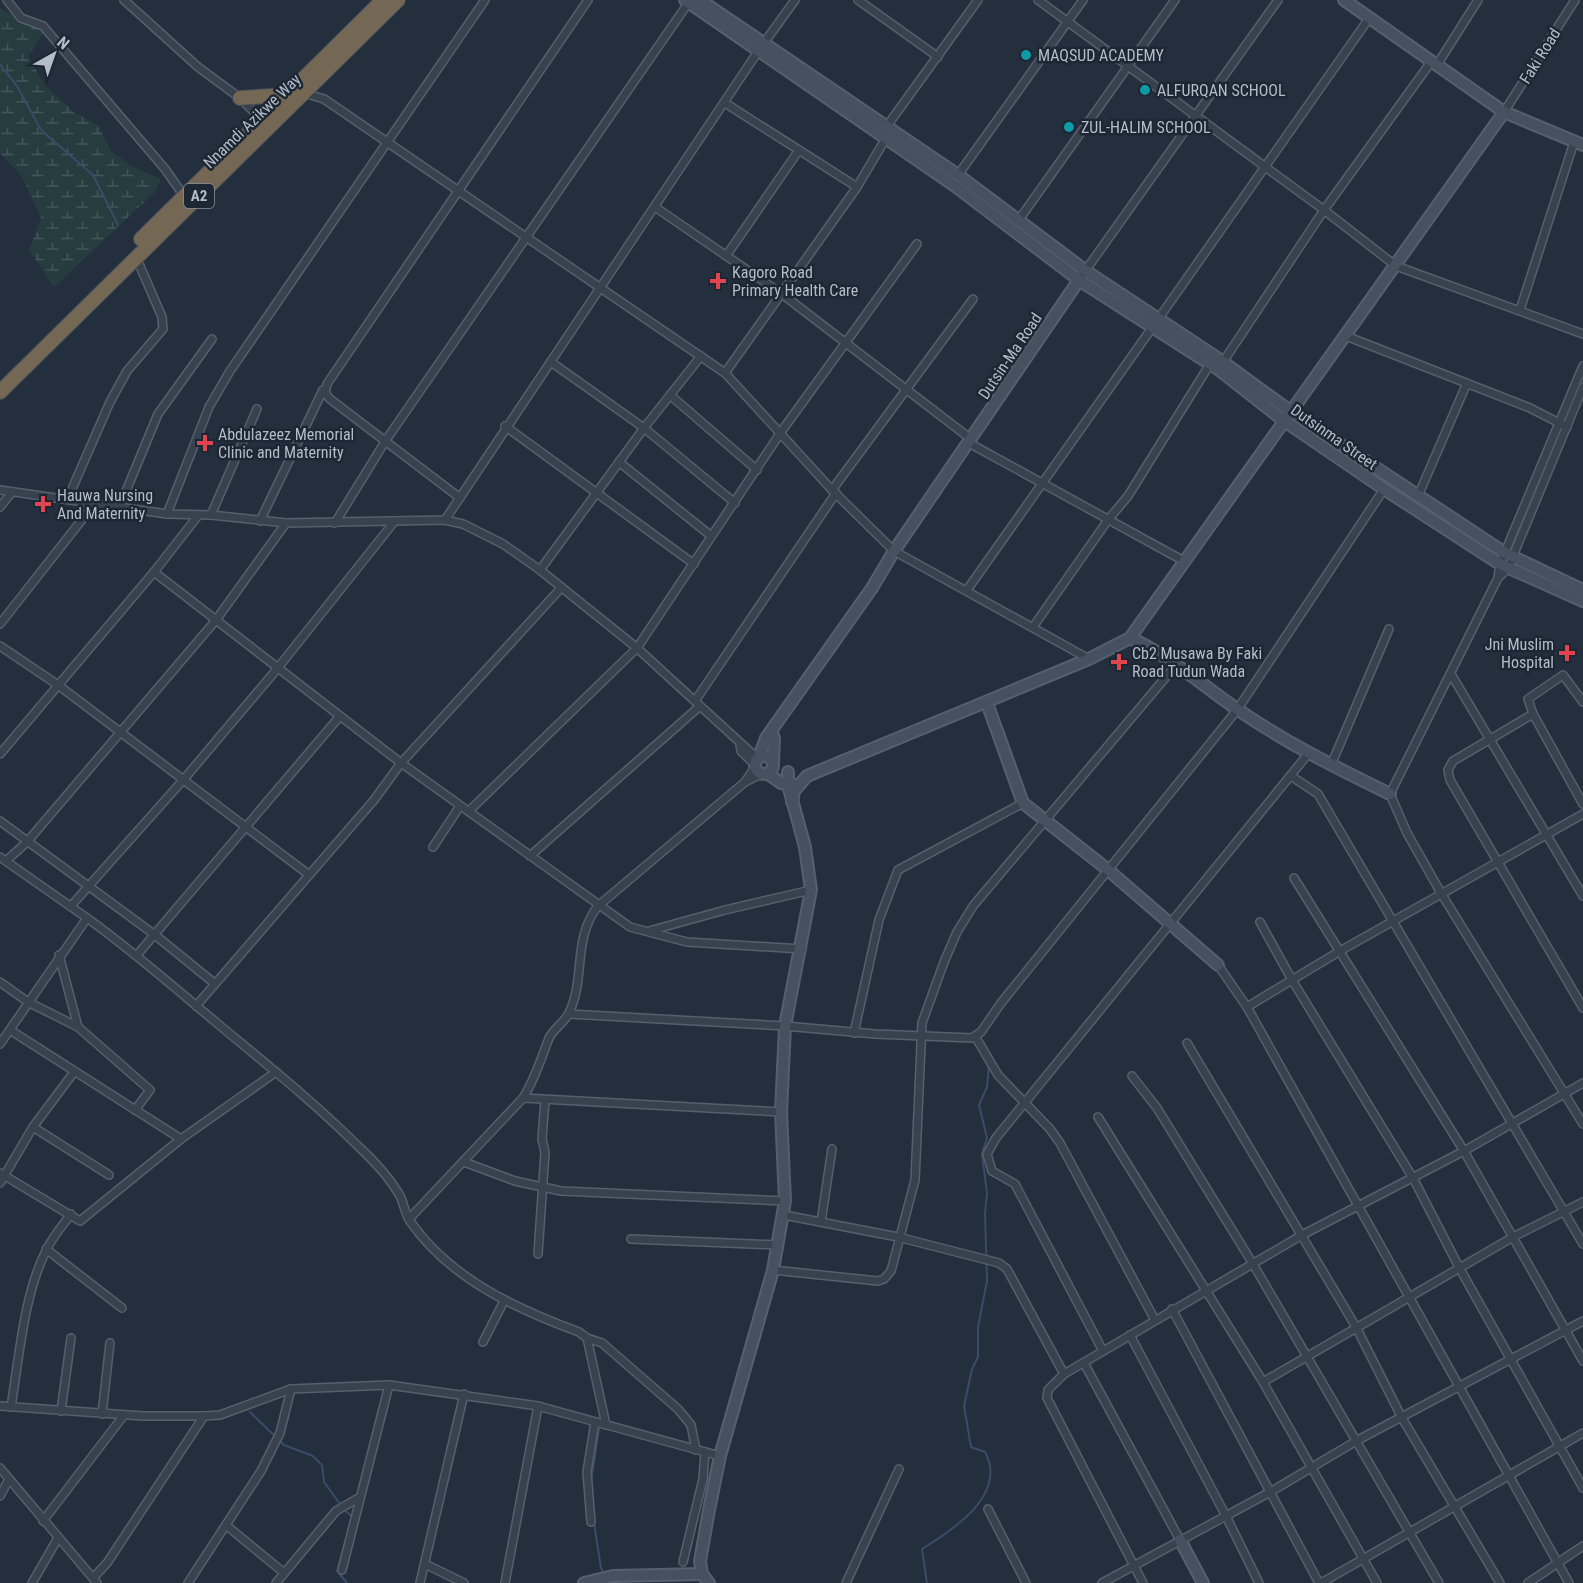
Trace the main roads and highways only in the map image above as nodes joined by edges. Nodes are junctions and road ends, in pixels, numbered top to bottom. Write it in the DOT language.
graph roads {
  1 [pos="383,0"];
  2 [pos="398,0"];
  3 [pos="287,95"];
  4 [pos="240,98"];
  5 [pos="0,380"];
  6 [pos="0,392"];
  1 -- 3 [label="highway, Nnamdi Azikwe Way / A2"];
  2 -- 6 [label="highway, Nnamdi Azikwe Way / A2"];
  3 -- 4 [label="highway"];
  3 -- 5 [label="highway, Nnamdi Azikwe Way / A2"];
}
